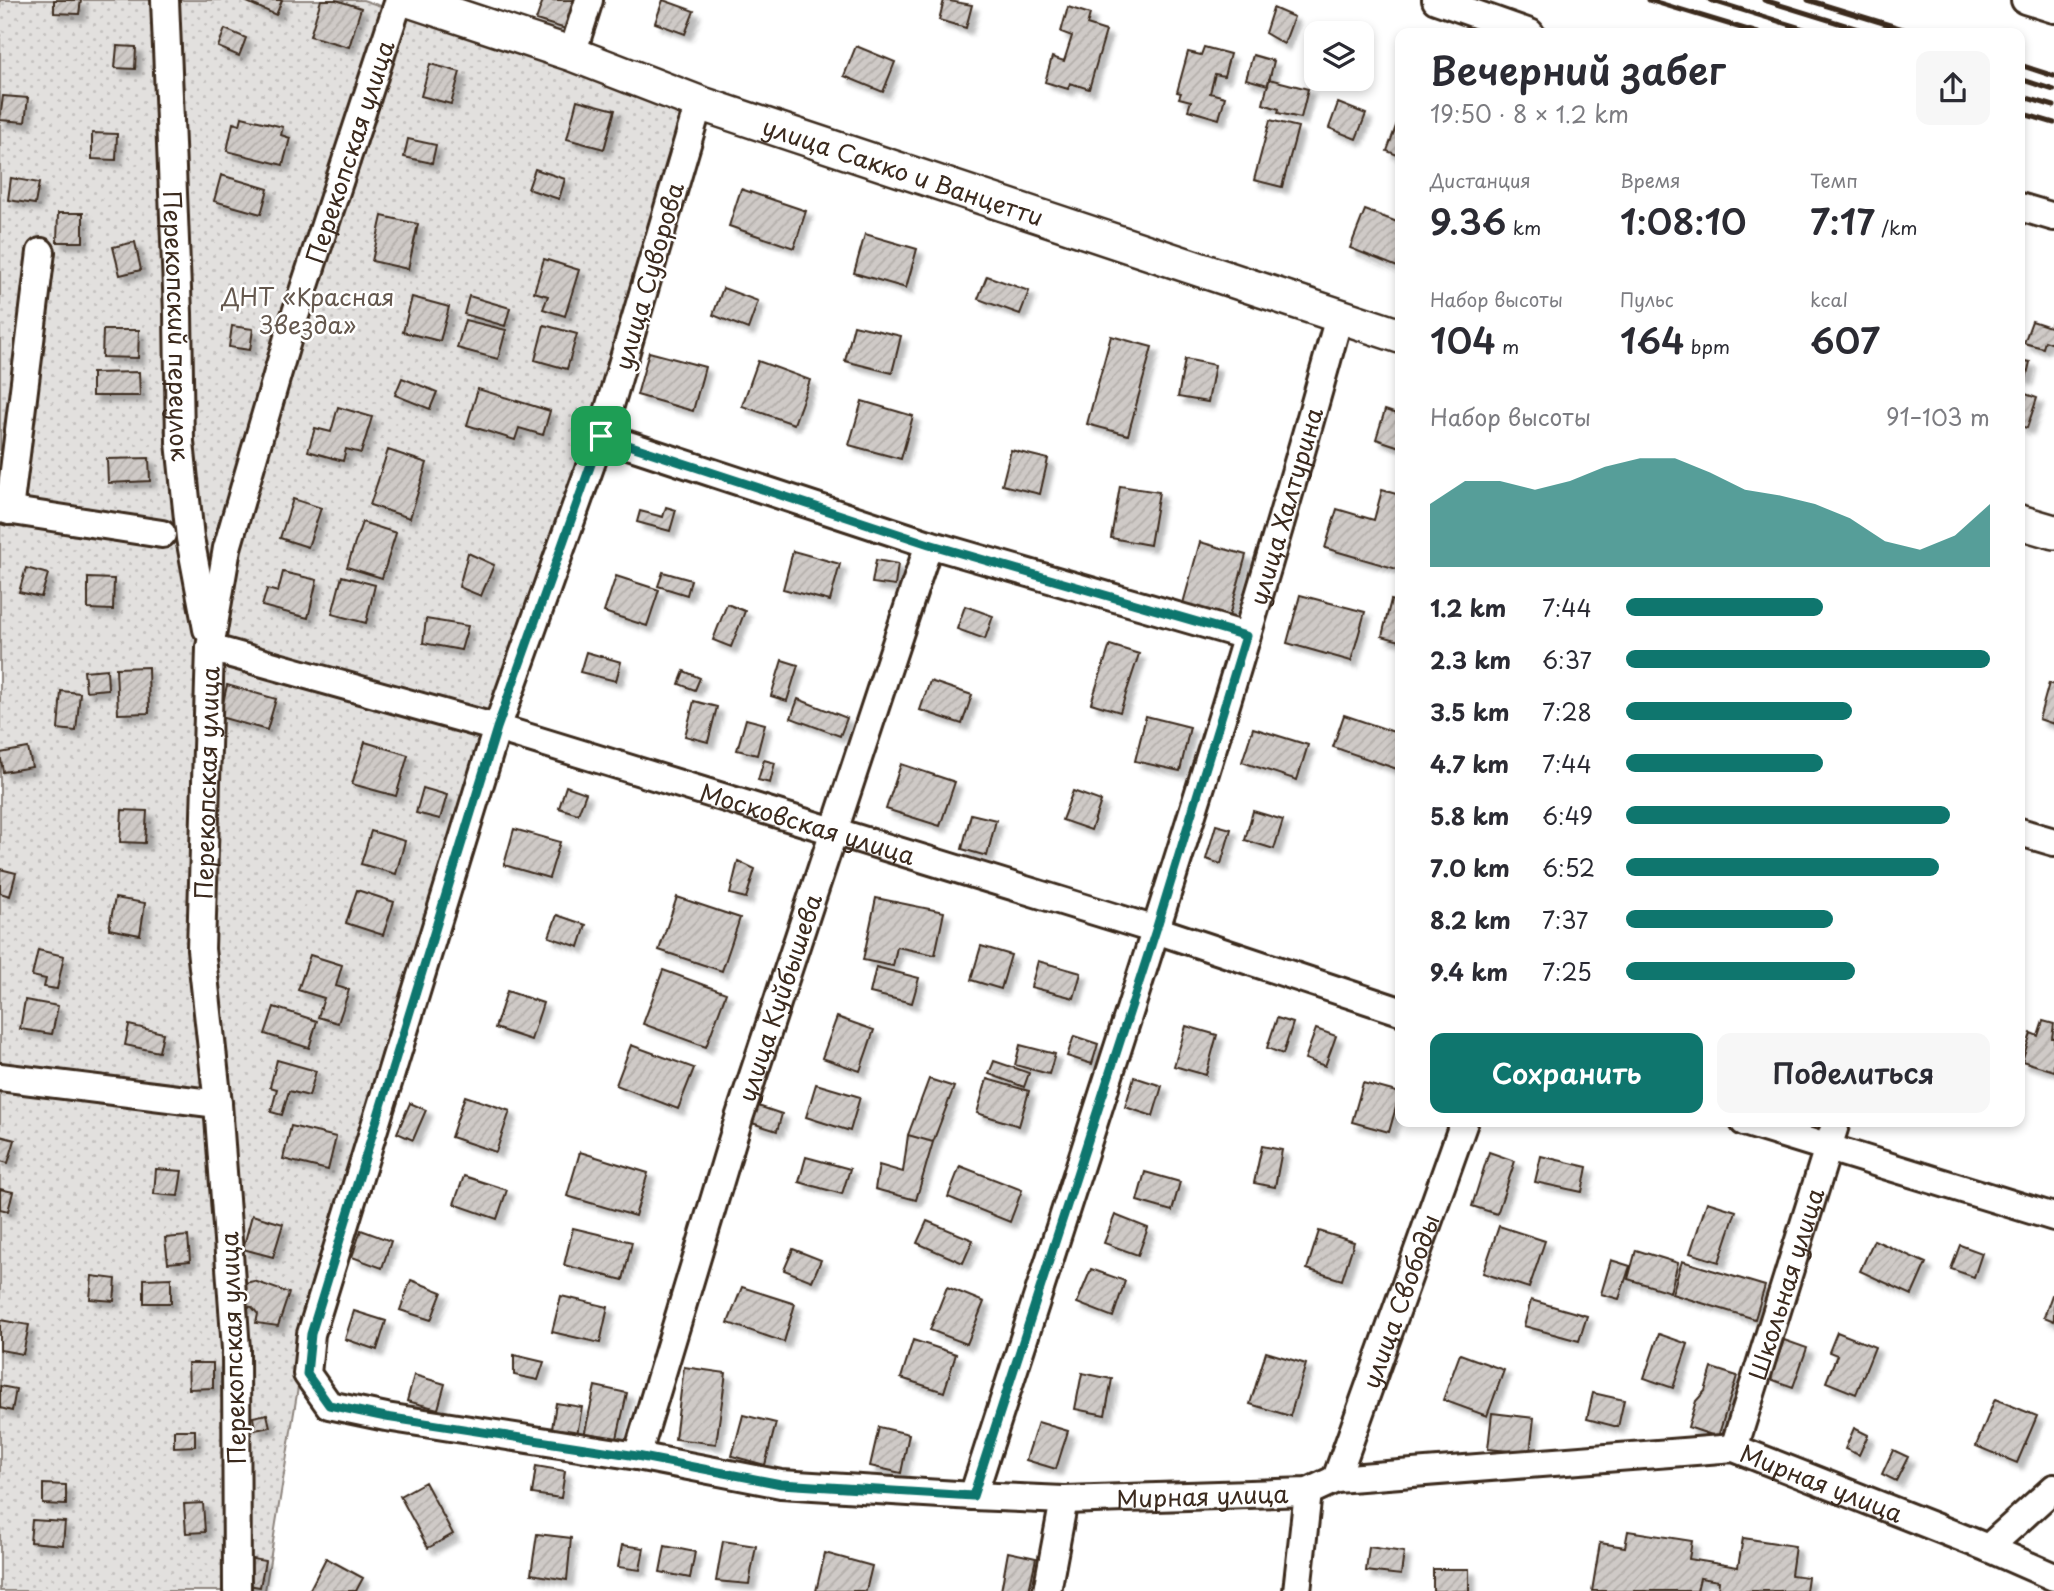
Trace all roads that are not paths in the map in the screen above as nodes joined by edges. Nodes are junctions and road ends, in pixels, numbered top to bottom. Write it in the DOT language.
graph roads {
  1 [pos="165,0"];
  2 [pos="400,0"];
  3 [pos="409,0"];
  4 [pos="589,0"];
  5 [pos="1436,0"];
  6 [pos="2025,0"];
  7 [pos="2054,9"];
  8 [pos="1516,28"];
  9 [pos="572,54"];
  10 [pos="699,103"];
  11 [pos="2025,208"];
  12 [pos="2054,217"];
  13 [pos="41,252"];
  14 [pos="1339,317"];
  15 [pos="1395,334"];
  16 [pos="601,436"];
  17 [pos="4,510"];
  18 [pos="162,534"];
  19 [pos="929,544"];
  20 [pos="1246,636"];
  21 [pos="210,648"];
  22 [pos="497,728"];
  23 [pos="834,831"];
  24 [pos="2025,833"];
  25 [pos="2054,842"];
  26 [pos="1156,930"];
  27 [pos="1395,1009"];
  28 [pos="0,1077"];
  29 [pos="218,1104"];
  30 [pos="1462,1127"];
  31 [pos="1759,1127"];
  32 [pos="1834,1127"];
  33 [pos="1827,1149"];
  34 [pos="2054,1217"];
  35 [pos="329,1405"];
  36 [pos="1734,1448"];
  37 [pos="637,1456"];
  38 [pos="1336,1479"];
  39 [pos="2054,1488"];
  40 [pos="1308,1492"];
  41 [pos="973,1496"];
  42 [pos="1064,1500"];
  43 [pos="1988,1548"];
  44 [pos="2054,1577"];
  45 [pos="237,1591"];
  46 [pos="1047,1591"];
  47 [pos="1297,1591"];
  1 -- 21 [label="street, Перекопский переулок"];
  2 -- 21 [label="street, Перекопская улица"];
  3 -- 9 [label="main road, улица Сакко и Ванцетти"];
  4 -- 9 [label="street"];
  5 -- 8 [label="street"];
  6 -- 7 [label="street"];
  9 -- 10 [label="main road, улица Сакко и Ванцетти"];
  10 -- 14 [label="main road, улица Сакко и Ванцетти"];
  10 -- 16 [label="street, улица Суворова"];
  11 -- 12 [label="street"];
  13 -- 17 [label="street"];
  14 -- 15 [label="main road, улица Сакко и Ванцетти"];
  14 -- 20 [label="street, улица Халтурина"];
  16 -- 19 [label="street"];
  16 -- 22 [label="street, улица Суворова"];
  17 -- 18 [label="street"];
  19 -- 20 [label="street"];
  19 -- 23 [label="street, улица Куйбышева"];
  20 -- 26 [label="street, улица Халтурина"];
  21 -- 22 [label="street, Московская улица"];
  21 -- 29 [label="street, Перекопская улица"];
  22 -- 23 [label="street, Московская улица"];
  22 -- 35 [label="street, улица Суворова"];
  23 -- 26 [label="street, Московская улица"];
  23 -- 37 [label="street, улица Куйбышева"];
  24 -- 25 [label="street"];
  26 -- 27 [label="street, Московская улица"];
  26 -- 41 [label="street, улица Халтурина"];
  28 -- 29 [label="street"];
  29 -- 45 [label="street, Перекопская улица"];
  30 -- 38 [label="street, улица Свободы"];
  31 -- 33 [label="street"];
  32 -- 33 [label="street, Школьная улица"];
  33 -- 34 [label="street"];
  33 -- 36 [label="street, Школьная улица"];
  35 -- 37 [label="street, Мирная улица"];
  36 -- 38 [label="street, Мирная улица"];
  36 -- 43 [label="street, Мирная улица"];
  37 -- 41 [label="street, Мирная улица"];
  38 -- 40 [label="street, Мирная улица"];
  39 -- 43 [label="street"];
  40 -- 42 [label="street, Мирная улица"];
  40 -- 47 [label="street"];
  41 -- 42 [label="street, Мирная улица"];
  42 -- 46 [label="street"];
  43 -- 44 [label="street, Мирная улица"];
}
